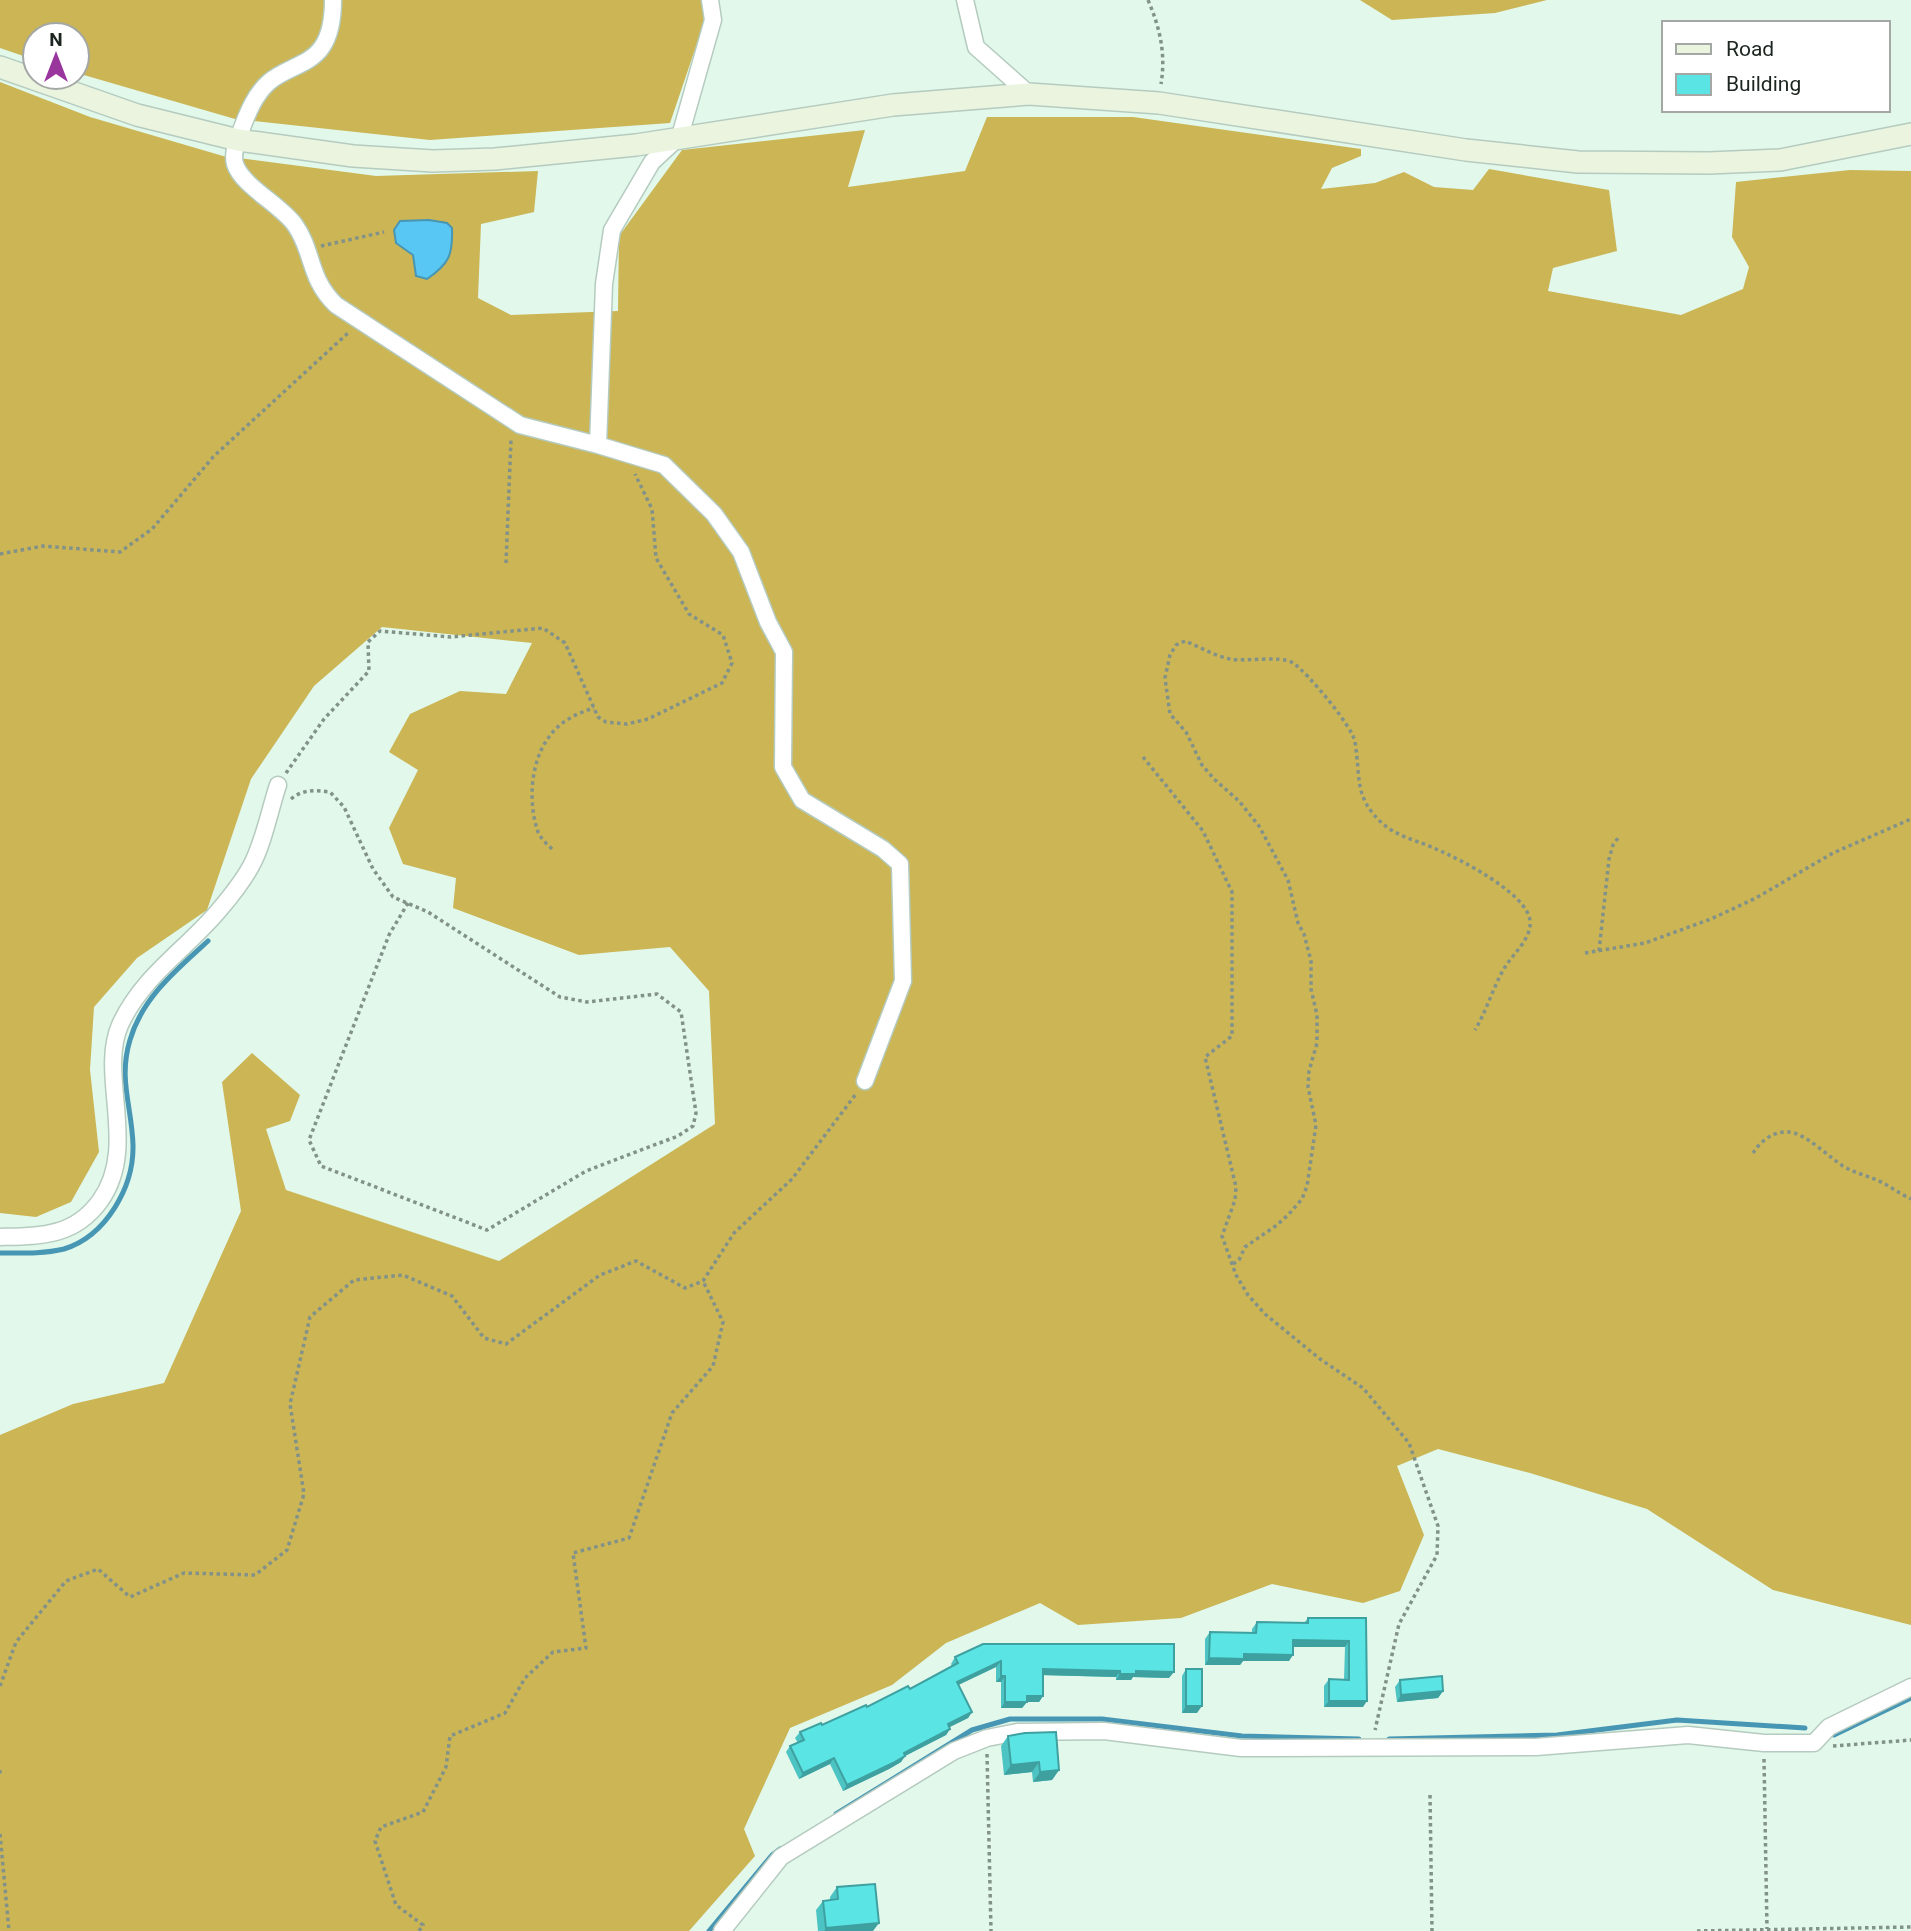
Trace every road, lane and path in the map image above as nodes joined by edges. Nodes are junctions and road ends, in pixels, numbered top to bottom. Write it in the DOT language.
graph roads {
  1 [pos="333,0"];
  2 [pos="710,0"];
  3 [pos="965,0"];
  4 [pos="1148,0"];
  5 [pos="0,67"];
  6 [pos="1029,94"];
  7 [pos="1159,103"];
  8 [pos="1911,134"];
  9 [pos="680,136"];
  10 [pos="238,140"];
  11 [pos="384,232"];
  12 [pos="306,249"];
  13 [pos="360,323"];
  14 [pos="520,425"];
  15 [pos="598,445"];
  16 [pos="625,453"];
  17 [pos="0,554"];
  18 [pos="506,563"];
  19 [pos="594,708"];
  20 [pos="1143,757"];
  21 [pos="278,785"];
  22 [pos="287,802"];
  23 [pos="1911,819"];
  24 [pos="1618,838"];
  25 [pos="552,849"];
  26 [pos="408,903"];
  27 [pos="1599,951"];
  28 [pos="1585,953"];
  29 [pos="1475,1030"];
  30 [pos="865,1081"];
  31 [pos="1754,1153"];
  32 [pos="1911,1199"];
  33 [pos="0,1237"];
  34 [pos="1233,1264"];
  35 [pos="703,1281"];
  36 [pos="0,1686"];
  37 [pos="1911,1687"];
  38 [pos="987,1738"];
  39 [pos="1911,1740"];
  40 [pos="1764,1743"];
  41 [pos="1814,1743"];
  42 [pos="1371,1749"];
  43 [pos="0,1770"];
  44 [pos="0,1776"];
  45 [pos="1430,1795"];
  46 [pos="0,1834"];
  47 [pos="1911,1927"];
  48 [pos="1768,1930"];
  49 [pos="9,1931"];
  50 [pos="419,1931"];
  51 [pos="722,1931"];
  52 [pos="991,1931"];
  53 [pos="1432,1931"];
  54 [pos="1697,1931"];
  1 -- 10 [label="street"];
  2 -- 9 [label="street"];
  3 -- 6 [label="street"];
  4 -- 7 [label="path"];
  5 -- 10 [label="street"];
  6 -- 7 [label="street"];
  6 -- 9 [label="street"];
  7 -- 8 [label="street"];
  9 -- 10 [label="street"];
  9 -- 15 [label="street"];
  10 -- 12 [label="street"];
  11 -- 12 [label="path"];
  12 -- 13 [label="street"];
  13 -- 14 [label="street"];
  13 -- 17 [label="path"];
  14 -- 15 [label="street"];
  14 -- 18 [label="path"];
  15 -- 16 [label="street"];
  16 -- 19 [label="path"];
  16 -- 30 [label="street"];
  19 -- 21 [label="path"];
  19 -- 25 [label="path"];
  20 -- 34 [label="path"];
  21 -- 33 [label="street"];
  22 -- 26 [label="path"];
  23 -- 27 [label="path"];
  24 -- 27 [label="path"];
  26 -- 26 [label="path"];
  27 -- 28 [label="path"];
  29 -- 34 [label="path"];
  30 -- 35 [label="path"];
  31 -- 32 [label="path"];
  34 -- 42 [label="path"];
  35 -- 36 [label="path"];
  35 -- 50 [label="path"];
  37 -- 41 [label="street"];
  38 -- 42 [label="street"];
  38 -- 51 [label="street"];
  38 -- 52 [label="path"];
  39 -- 41 [label="path"];
  40 -- 41 [label="street"];
  40 -- 42 [label="street"];
  40 -- 48 [label="path"];
  43 -- 44 [label="path"];
  45 -- 53 [label="path"];
  46 -- 49 [label="path"];
  47 -- 48 [label="path"];
  48 -- 54 [label="path"];
}
